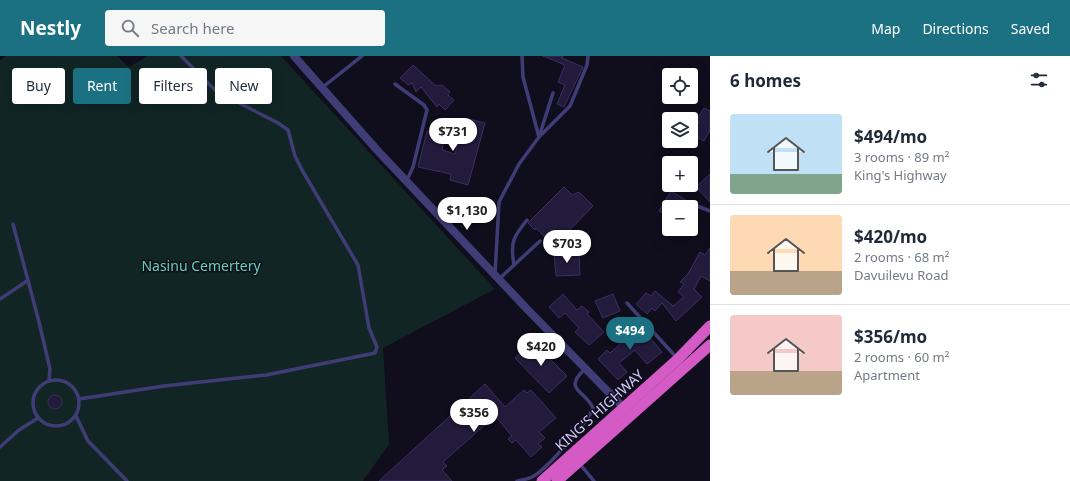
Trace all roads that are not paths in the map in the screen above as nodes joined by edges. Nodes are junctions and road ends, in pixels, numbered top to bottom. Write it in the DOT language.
graph roads {
  1 [pos="181,56"];
  2 [pos="294,56"];
  3 [pos="362,56"];
  4 [pos="522,56"];
  5 [pos="588,56"];
  6 [pos="395,84"];
  7 [pos="322,88"];
  8 [pos="553,93"];
  9 [pos="539,137"];
  10 [pos="406,181"];
  11 [pos="698,206"];
  12 [pos="710,211"];
  13 [pos="527,220"];
  14 [pos="13,224"];
  15 [pos="540,241"];
  16 [pos="514,265"];
  17 [pos="497,277"];
  18 [pos="27,281"];
  19 [pos="0,299"];
  20 [pos="627,304"];
  21 [pos="710,326"];
  22 [pos="710,345"];
  23 [pos="678,359"];
  24 [pos="586,369"];
  25 [pos="49,380"];
  26 [pos="79,399"];
  27 [pos="628,412"];
  28 [pos="76,416"];
  29 [pos="38,418"];
  30 [pos="0,447"];
  31 [pos="578,462"];
  32 [pos="127,481"];
  33 [pos="517,481"];
  34 [pos="542,481"];
  35 [pos="556,481"];
  36 [pos="594,481"];
  1 -- 26 [label="lane"];
  2 -- 7 [label="street"];
  3 -- 7 [label="lane"];
  4 -- 9 [label="lane"];
  5 -- 9 [label="lane"];
  6 -- 10 [label="lane"];
  7 -- 10 [label="street"];
  8 -- 9 [label="lane"];
  9 -- 17 [label="lane"];
  10 -- 17 [label="street"];
  11 -- 12 [label="lane"];
  13 -- 16 [label="lane"];
  14 -- 18 [label="lane"];
  15 -- 16 [label="lane"];
  16 -- 17 [label="lane"];
  17 -- 24 [label="street"];
  18 -- 19 [label="lane"];
  18 -- 25 [label="lane"];
  20 -- 23 [label="lane"];
  21 -- 23 [label="highway, KING'S HIGHWAY"];
  22 -- 27 [label="highway, KING'S HIGHWAY"];
  23 -- 27 [label="highway, KING'S HIGHWAY"];
  24 -- 27 [label="street"];
  24 -- 33 [label="lane"];
  25 -- 26 [label="lane"];
  25 -- 29 [label="lane"];
  26 -- 28 [label="lane"];
  27 -- 31 [label="highway, KING'S HIGHWAY"];
  27 -- 34 [label="highway, KING'S HIGHWAY"];
  28 -- 29 [label="lane"];
  28 -- 32 [label="lane"];
  29 -- 30 [label="lane"];
  31 -- 35 [label="highway, KING'S HIGHWAY"];
  31 -- 36 [label="lane"];
}
